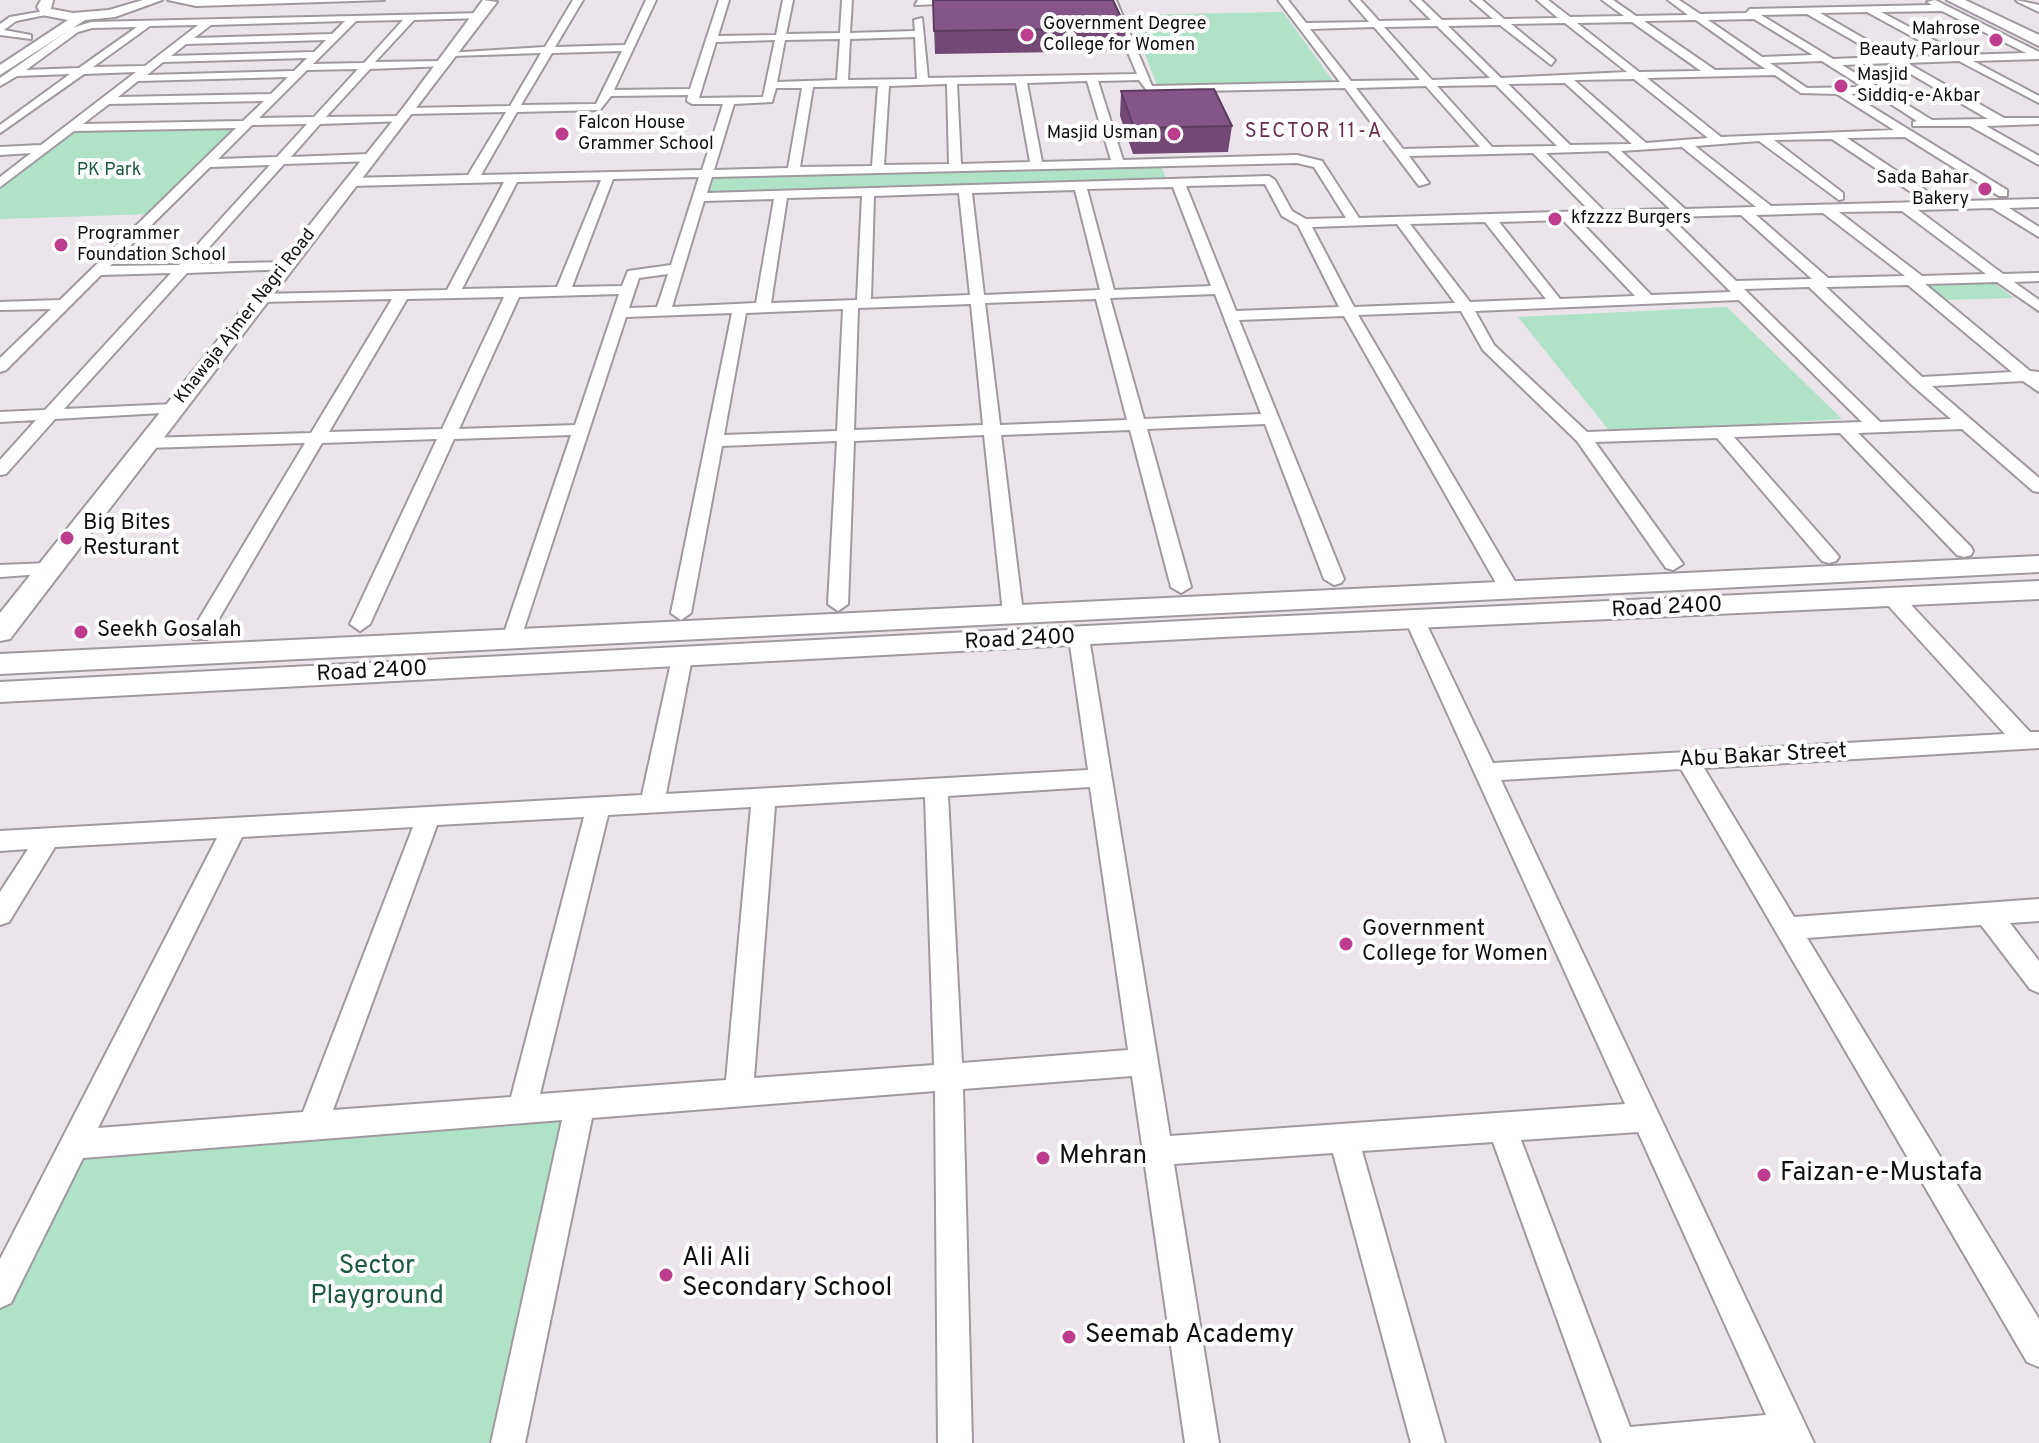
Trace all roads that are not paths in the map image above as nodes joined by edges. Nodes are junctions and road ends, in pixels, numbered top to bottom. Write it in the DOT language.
graph roads {
  1 [pos="173,0"];
  2 [pos="379,0"];
  3 [pos="578,0"];
  4 [pos="651,0"];
  5 [pos="724,0"];
  6 [pos="788,0"];
  7 [pos="847,0"];
  8 [pos="1111,0"];
  9 [pos="1283,0"];
  10 [pos="1355,0"];
  11 [pos="1416,0"];
  12 [pos="1476,0"];
  13 [pos="1542,0"];
  14 [pos="1607,0"];
  15 [pos="1673,0"];
  16 [pos="1739,0"];
  17 [pos="1803,0"];
  18 [pos="1927,0"];
  19 [pos="1988,0"];
  20 [pos="2021,0"];
  21 [pos="157,1"];
  22 [pos="343,1"];
  23 [pos="268,2"];
  24 [pos="918,2"];
  25 [pos="979,2"];
  26 [pos="490,4"];
  27 [pos="1949,4"];
  28 [pos="51,9"];
  29 [pos="1686,9"];
  30 [pos="2039,9"];
  31 [pos="1869,10"];
  32 [pos="1809,11"];
  33 [pos="1822,11"];
  34 [pos="1755,12"];
  35 [pos="81,17"];
  36 [pos="411,17"];
  37 [pos="1698,17"];
  38 [pos="354,18"];
  39 [pos="1633,18"];
  40 [pos="322,19"];
  41 [pos="1570,20"];
  42 [pos="245,21"];
  43 [pos="1501,21"];
  44 [pos="207,23"];
  45 [pos="1439,23"];
  46 [pos="147,24"];
  47 [pos="1377,24"];
  48 [pos="2039,24"];
  49 [pos="1302,26"];
  50 [pos="0,30"];
  51 [pos="920,34"];
  52 [pos="846,36"];
  53 [pos="28,37"];
  54 [pos="337,37"];
  55 [pos="781,37"];
  56 [pos="712,39"];
  57 [pos="183,41"];
  58 [pos="2039,41"];
  59 [pos="629,48"];
  60 [pos="547,50"];
  61 [pos="0,55"];
  62 [pos="319,55"];
  63 [pos="2039,56"];
  64 [pos="448,58"];
  65 [pos="1962,58"];
  66 [pos="161,59"];
  67 [pos="1759,60"];
  68 [pos="1827,60"];
  69 [pos="1896,60"];
  70 [pos="1137,62"];
  71 [pos="1551,62"];
  72 [pos="1121,63"];
  73 [pos="368,66"];
  74 [pos="938,67"];
  75 [pos="922,68"];
  76 [pos="147,69"];
  77 [pos="303,70"];
  78 [pos="7,72"];
  79 [pos="81,72"];
  80 [pos="1777,72"];
  81 [pos="1713,74"];
  82 [pos="1635,76"];
  83 [pos="1143,77"];
  84 [pos="135,78"];
  85 [pos="1092,79"];
  86 [pos="1021,80"];
  87 [pos="1568,80"];
  88 [pos="952,82"];
  89 [pos="1500,82"];
  90 [pos="0,83"];
  91 [pos="884,83"];
  92 [pos="923,83"];
  93 [pos="842,84"];
  94 [pos="1430,84"];
  95 [pos="772,85"];
  96 [pos="808,85"];
  97 [pos="1348,86"];
  98 [pos="1208,88"];
  99 [pos="1838,90"];
  100 [pos="1875,90"];
  101 [pos="695,92"];
  102 [pos="608,93"];
  103 [pos="275,97"];
  104 [pos="730,100"];
  105 [pos="2039,100"];
  106 [pos="106,101"];
  107 [pos="1214,103"];
  108 [pos="513,109"];
  109 [pos="405,115"];
  110 [pos="319,120"];
  111 [pos="2039,121"];
  112 [pos="1972,122"];
  113 [pos="2002,122"];
  114 [pos="247,123"];
  115 [pos="1929,123"];
  116 [pos="1895,124"];
  117 [pos="71,128"];
  118 [pos="0,130"];
  119 [pos="1909,133"];
  120 [pos="1834,135"];
  121 [pos="1762,137"];
  122 [pos="1718,140"];
  123 [pos="1685,144"];
  124 [pos="1235,145"];
  125 [pos="1610,147"];
  126 [pos="1643,147"];
  127 [pos="42,149"];
  128 [pos="1535,149"];
  129 [pos="1567,149"];
  130 [pos="0,151"];
  131 [pos="1489,151"];
  132 [pos="1400,153"];
  133 [pos="370,158"];
  134 [pos="1241,159"];
  135 [pos="280,161"];
  136 [pos="2039,161"];
  137 [pos="1118,162"];
  138 [pos="207,163"];
  139 [pos="1036,163"];
  140 [pos="955,165"];
  141 [pos="878,167"];
  142 [pos="794,169"];
  143 [pos="707,171"];
  144 [pos="609,174"];
  145 [pos="513,177"];
  146 [pos="473,178"];
  147 [pos="351,182"];
  148 [pos="0,183"];
  149 [pos="1178,183"];
  150 [pos="1423,183"];
  151 [pos="1080,186"];
  152 [pos="965,189"];
  153 [pos="2039,192"];
  154 [pos="868,193"];
  155 [pos="781,194"];
  156 [pos="1924,195"];
  157 [pos="1839,196"];
  158 [pos="699,197"];
  159 [pos="1754,198"];
  160 [pos="1998,198"];
  161 [pos="2039,203"];
  162 [pos="1904,206"];
  163 [pos="1826,209"];
  164 [pos="1768,210"];
  165 [pos="1744,211"];
  166 [pos="1659,213"];
  167 [pos="1682,213"];
  168 [pos="1601,215"];
  169 [pos="1567,216"];
  170 [pos="1489,218"];
  171 [pos="1401,221"];
  172 [pos="1355,222"];
  173 [pos="1303,223"];
  174 [pos="2039,233"];
  175 [pos="286,266"];
  176 [pos="184,269"];
  177 [pos="676,269"];
  178 [pos="95,271"];
  179 [pos="2039,277"];
  180 [pos="2000,278"];
  181 [pos="1916,280"];
  182 [pos="1819,283"];
  183 [pos="628,290"];
  184 [pos="1218,290"];
  185 [pos="563,291"];
  186 [pos="1738,291"];
  187 [pos="514,292"];
  188 [pos="452,294"];
  189 [pos="1105,294"];
  190 [pos="402,295"];
  191 [pos="260,298"];
  192 [pos="976,299"];
  193 [pos="1647,300"];
  194 [pos="1556,303"];
  195 [pos="61,304"];
  196 [pos="858,304"];
  197 [pos="0,306"];
  198 [pos="763,307"];
  199 [pos="1466,307"];
  200 [pos="2039,307"];
  201 [pos="740,308"];
  202 [pos="1348,310"];
  203 [pos="663,311"];
  204 [pos="621,313"];
  205 [pos="1228,316"];
  206 [pos="18,349"];
  207 [pos="0,350"];
  208 [pos="0,367"];
  209 [pos="2035,380"];
  210 [pos="1918,382"];
  211 [pos="174,409"];
  212 [pos="50,416"];
  213 [pos="0,417"];
  214 [pos="1269,419"];
  215 [pos="1137,423"];
  216 [pos="1966,424"];
  217 [pos="1875,426"];
  218 [pos="1843,427"];
  219 [pos="992,428"];
  220 [pos="582,430"];
  221 [pos="1721,432"];
  222 [pos="445,434"];
  223 [pos="845,435"];
  224 [pos="1583,437"];
  225 [pos="314,438"];
  226 [pos="713,441"];
  227 [pos="147,443"];
  228 [pos="0,470"];
  229 [pos="2039,487"];
  230 [pos="1964,551"];
  231 [pos="1829,557"];
  232 [pos="1673,564"];
  233 [pos="2039,564"];
  234 [pos="49,569"];
  235 [pos="0,571"];
  236 [pos="1334,579"];
  237 [pos="1181,587"];
  238 [pos="1510,590"];
  239 [pos="2039,590"];
  240 [pos="1892,597"];
  241 [pos="838,604"];
  242 [pos="681,613"];
  243 [pos="1013,613"];
  244 [pos="1218,616"];
  245 [pos="1416,622"];
  246 [pos="360,624"];
  247 [pos="0,632"];
  248 [pos="200,634"];
  249 [pos="1079,638"];
  250 [pos="512,639"];
  251 [pos="682,658"];
  252 [pos="0,664"];
  253 [pos="0,692"];
  254 [pos="2032,741"];
  255 [pos="1688,761"];
  256 [pos="1486,772"];
  257 [pos="1100,778"];
  258 [pos="936,787"];
  259 [pos="764,797"];
  260 [pos="652,804"];
  261 [pos="598,807"];
  262 [pos="429,816"];
  263 [pos="235,827"];
  264 [pos="48,838"];
  265 [pos="0,841"];
  266 [pos="2039,910"];
  267 [pos="0,914"];
  268 [pos="1988,914"];
  269 [pos="1788,928"];
  270 [pos="2039,981"];
  271 [pos="1144,1062"];
  272 [pos="949,1077"];
  273 [pos="739,1094"];
  274 [pos="580,1106"];
  275 [pos="522,1110"];
  276 [pos="1645,1117"];
  277 [pos="312,1127"];
  278 [pos="1502,1127"];
  279 [pos="1344,1138"];
  280 [pos="75,1144"];
  281 [pos="1157,1151"];
  282 [pos="0,1292"];
  283 [pos="2039,1350"];
  284 [pos="1794,1436"];
  285 [pos="508,1443"];
  286 [pos="955,1443"];
  287 [pos="1202,1443"];
  288 [pos="1428,1443"];
  289 [pos="1619,1443"];
  290 [pos="1634,1443"];
  1 -- 23 [label="street"];
  2 -- 22 [label="street"];
  3 -- 60 [label="street"];
  4 -- 59 [label="street"];
  5 -- 56 [label="street"];
  6 -- 55 [label="street"];
  7 -- 52 [label="street"];
  8 -- 70 [label="street"];
  9 -- 49 [label="street"];
  10 -- 47 [label="street"];
  11 -- 45 [label="street"];
  12 -- 43 [label="street"];
  13 -- 41 [label="street"];
  14 -- 39 [label="street"];
  15 -- 29 [label="street"];
  16 -- 34 [label="street"];
  17 -- 33 [label="street"];
  18 -- 27 [label="street"];
  19 -- 48 [label="main road"];
  20 -- 30 [label="street"];
  21 -- 35 [label="main road"];
  22 -- 23 [label="street"];
  22 -- 40 [label="street"];
  23 -- 42 [label="street"];
  24 -- 25 [label="street"];
  24 -- 51 [label="street"];
  26 -- 36 [label="street"];
  26 -- 64 [label="main road, Khawaja Ajmer Nagri Road"];
  27 -- 31 [label="street"];
  27 -- 58 [label="main road"];
  27 -- 63 [label="street"];
  28 -- 35 [label="main road"];
  28 -- 50 [label="street"];
  28 -- 53 [label="main road"];
  29 -- 34 [label="street"];
  29 -- 37 [label="street"];
  31 -- 33 [label="street"];
  31 -- 65 [label="street"];
  32 -- 33 [label="street"];
  32 -- 34 [label="street"];
  32 -- 69 [label="street"];
  34 -- 37 [label="street"];
  34 -- 68 [label="street"];
  35 -- 78 [label="main road"];
  36 -- 38 [label="street"];
  36 -- 73 [label="street"];
  37 -- 39 [label="street"];
  37 -- 67 [label="street"];
  38 -- 40 [label="street"];
  38 -- 54 [label="street"];
  39 -- 41 [label="street"];
  39 -- 81 [label="street"];
  40 -- 42 [label="street"];
  41 -- 43 [label="street"];
  41 -- 82 [label="street"];
  42 -- 44 [label="street"];
  43 -- 45 [label="street"];
  43 -- 71 [label="street"];
  44 -- 46 [label="street"];
  44 -- 57 [label="street"];
  45 -- 47 [label="street"];
  45 -- 89 [label="street"];
  46 -- 78 [label="street"];
  46 -- 79 [label="street"];
  47 -- 49 [label="street"];
  47 -- 94 [label="street"];
  49 -- 97 [label="street"];
  50 -- 53 [label="street"];
  51 -- 52 [label="street"];
  51 -- 75 [label="street"];
  52 -- 55 [label="street"];
  52 -- 93 [label="street"];
  53 -- 61 [label="main road"];
  54 -- 57 [label="street"];
  54 -- 62 [label="street"];
  55 -- 56 [label="street"];
  55 -- 95 [label="street"];
  56 -- 101 [label="street"];
  57 -- 66 [label="street"];
  59 -- 60 [label="street"];
  59 -- 102 [label="street"];
  60 -- 64 [label="street"];
  60 -- 108 [label="street"];
  62 -- 66 [label="street"];
  62 -- 77 [label="street"];
  63 -- 65 [label="street"];
  64 -- 73 [label="street"];
  64 -- 109 [label="main road, Khawaja Ajmer Nagri Road"];
  65 -- 69 [label="street"];
  65 -- 105 [label="street"];
  66 -- 76 [label="street"];
  67 -- 68 [label="street"];
  67 -- 80 [label="street"];
  68 -- 69 [label="street"];
  68 -- 100 [label="street"];
  69 -- 113 [label="street"];
  70 -- 72 [label="street"];
  70 -- 83 [label="street"];
  73 -- 77 [label="street"];
  73 -- 110 [label="street"];
  74 -- 75 [label="street"];
  75 -- 92 [label="street"];
  76 -- 79 [label="street"];
  76 -- 84 [label="street"];
  77 -- 84 [label="street"];
  77 -- 103 [label="street"];
  78 -- 79 [label="street"];
  78 -- 90 [label="street"];
  79 -- 118 [label="street"];
  80 -- 81 [label="street"];
  80 -- 99 [label="street"];
  81 -- 82 [label="street"];
  82 -- 87 [label="street"];
  82 -- 122 [label="street"];
  83 -- 85 [label="street"];
  83 -- 98 [label="street"];
  84 -- 106 [label="street"];
  85 -- 86 [label="street"];
  85 -- 137 [label="street"];
  86 -- 88 [label="street"];
  86 -- 139 [label="street"];
  87 -- 89 [label="street"];
  87 -- 126 [label="street"];
  88 -- 92 [label="street"];
  88 -- 140 [label="street"];
  89 -- 94 [label="street"];
  89 -- 129 [label="street"];
  91 -- 92 [label="street"];
  91 -- 93 [label="street"];
  91 -- 141 [label="street"];
  93 -- 96 [label="street"];
  94 -- 97 [label="street"];
  94 -- 131 [label="street"];
  95 -- 96 [label="street"];
  95 -- 104 [label="street"];
  96 -- 142 [label="street"];
  97 -- 98 [label="street"];
  97 -- 132 [label="street"];
  98 -- 107 [label="street"];
  99 -- 100 [label="street"];
  99 -- 116 [label="street"];
  100 -- 115 [label="street"];
  101 -- 102 [label="street"];
  101 -- 104 [label="street"];
  102 -- 108 [label="street"];
  103 -- 106 [label="street"];
  103 -- 114 [label="street"];
  104 -- 143 [label="street"];
  106 -- 117 [label="street"];
  108 -- 109 [label="street"];
  108 -- 146 [label="street"];
  109 -- 110 [label="street"];
  109 -- 133 [label="main road, Khawaja Ajmer Nagri Road"];
  110 -- 114 [label="street"];
  110 -- 135 [label="street"];
  111 -- 113 [label="street"];
  112 -- 113 [label="street"];
  112 -- 115 [label="street"];
  112 -- 136 [label="street"];
  114 -- 117 [label="street"];
  114 -- 138 [label="street"];
  115 -- 116 [label="street"];
  116 -- 119 [label="street"];
  117 -- 127 [label="street"];
  119 -- 120 [label="street"];
  119 -- 160 [label="street"];
  120 -- 121 [label="street"];
  120 -- 156 [label="street"];
  121 -- 122 [label="street"];
  121 -- 157 [label="street"];
  122 -- 123 [label="street"];
  123 -- 126 [label="street"];
  123 -- 159 [label="street"];
  124 -- 134 [label="street"];
  125 -- 126 [label="street"];
  125 -- 129 [label="street"];
  125 -- 167 [label="street"];
  127 -- 130 [label="street"];
  127 -- 148 [label="street"];
  128 -- 129 [label="street"];
  128 -- 131 [label="street"];
  128 -- 168 [label="street"];
  131 -- 132 [label="street"];
  132 -- 150 [label="street"];
  133 -- 135 [label="street"];
  133 -- 147 [label="main road, Khawaja Ajmer Nagri Road"];
  134 -- 137 [label="street"];
  134 -- 172 [label="street"];
  135 -- 138 [label="street"];
  135 -- 176 [label="street"];
  137 -- 139 [label="street"];
  138 -- 178 [label="street"];
  139 -- 140 [label="street"];
  140 -- 141 [label="street"];
  141 -- 142 [label="street"];
  142 -- 143 [label="street"];
  143 -- 144 [label="street"];
  143 -- 158 [label="street"];
  144 -- 145 [label="street"];
  144 -- 185 [label="street"];
  145 -- 146 [label="street"];
  145 -- 188 [label="street"];
  146 -- 147 [label="street"];
  147 -- 175 [label="main road, Khawaja Ajmer Nagri Road"];
  149 -- 151 [label="street"];
  149 -- 173 [label="street"];
  149 -- 184 [label="street"];
  151 -- 152 [label="street"];
  151 -- 189 [label="street"];
  152 -- 154 [label="street"];
  152 -- 192 [label="street"];
  153 -- 160 [label="street"];
  154 -- 155 [label="street"];
  154 -- 196 [label="street"];
  155 -- 158 [label="street"];
  155 -- 198 [label="street"];
  156 -- 157 [label="street"];
  156 -- 160 [label="street"];
  157 -- 159 [label="street"];
  158 -- 177 [label="street"];
  159 -- 164 [label="street"];
  160 -- 161 [label="street"];
  160 -- 162 [label="street"];
  160 -- 174 [label="street"];
  162 -- 163 [label="street"];
  162 -- 180 [label="street"];
  163 -- 164 [label="street"];
  163 -- 181 [label="street"];
  164 -- 165 [label="street"];
  165 -- 167 [label="street"];
  165 -- 182 [label="street"];
  166 -- 167 [label="street"];
  166 -- 168 [label="street"];
  166 -- 186 [label="street"];
  168 -- 169 [label="street"];
  169 -- 170 [label="street"];
  169 -- 193 [label="street"];
  170 -- 171 [label="street"];
  170 -- 194 [label="street"];
  171 -- 172 [label="street"];
  171 -- 199 [label="street"];
  172 -- 173 [label="street"];
  173 -- 202 [label="street"];
  175 -- 176 [label="street"];
  175 -- 191 [label="main road, Khawaja Ajmer Nagri Road"];
  176 -- 178 [label="street"];
  176 -- 212 [label="street"];
  177 -- 183 [label="street"];
  177 -- 203 [label="street"];
  178 -- 195 [label="street"];
  179 -- 180 [label="street"];
  180 -- 181 [label="street"];
  180 -- 200 [label="street"];
  181 -- 182 [label="street"];
  181 -- 209 [label="street"];
  182 -- 186 [label="street"];
  182 -- 210 [label="street"];
  183 -- 185 [label="street"];
  183 -- 204 [label="street"];
  184 -- 189 [label="street"];
  184 -- 205 [label="street"];
  185 -- 187 [label="street"];
  186 -- 193 [label="street"];
  186 -- 217 [label="street"];
  187 -- 188 [label="street"];
  187 -- 222 [label="street"];
  188 -- 190 [label="street"];
  189 -- 192 [label="street"];
  189 -- 215 [label="street"];
  190 -- 191 [label="street"];
  190 -- 225 [label="street"];
  191 -- 211 [label="main road, Khawaja Ajmer Nagri Road"];
  192 -- 196 [label="street"];
  192 -- 219 [label="street"];
  193 -- 194 [label="street"];
  194 -- 199 [label="street"];
  195 -- 197 [label="street"];
  195 -- 206 [label="street"];
  196 -- 198 [label="street"];
  196 -- 223 [label="street"];
  198 -- 201 [label="street"];
  199 -- 202 [label="street"];
  199 -- 224 [label="street"];
  201 -- 203 [label="street"];
  201 -- 226 [label="street"];
  202 -- 205 [label="street"];
  202 -- 238 [label="street"];
  203 -- 204 [label="street"];
  204 -- 220 [label="street"];
  205 -- 214 [label="street"];
  206 -- 207 [label="street"];
  206 -- 208 [label="street"];
  209 -- 210 [label="street"];
  210 -- 216 [label="street"];
  211 -- 212 [label="street"];
  211 -- 227 [label="main road, Khawaja Ajmer Nagri Road"];
  212 -- 213 [label="street"];
  212 -- 228 [label="street"];
  214 -- 215 [label="street"];
  214 -- 236 [label="street"];
  215 -- 219 [label="street"];
  215 -- 237 [label="street"];
  216 -- 217 [label="street"];
  216 -- 229 [label="street"];
  217 -- 218 [label="street"];
  218 -- 221 [label="street"];
  218 -- 230 [label="street"];
  219 -- 223 [label="street"];
  219 -- 243 [label="street"];
  220 -- 222 [label="street"];
  220 -- 250 [label="street"];
  221 -- 224 [label="street"];
  221 -- 231 [label="street"];
  222 -- 225 [label="street"];
  222 -- 246 [label="street"];
  223 -- 226 [label="street"];
  223 -- 241 [label="street"];
  224 -- 232 [label="street"];
  225 -- 227 [label="street"];
  225 -- 248 [label="street"];
  226 -- 242 [label="street"];
  227 -- 234 [label="main road, Khawaja Ajmer Nagri Road"];
  233 -- 238 [label="main road, Road 2400"];
  234 -- 235 [label="street"];
  234 -- 247 [label="main road, Khawaja Ajmer Nagri Road"];
  238 -- 244 [label="main road, Road 2400"];
  239 -- 240 [label="main road, Road 2400"];
  240 -- 245 [label="main road, Road 2400"];
  240 -- 254 [label="street"];
  243 -- 244 [label="main road, Road 2400"];
  243 -- 250 [label="main road, Road 2400"];
  244 -- 245 [label="main road, Road 2400"];
  244 -- 249 [label="main road, Road 2400"];
  245 -- 256 [label="street"];
  249 -- 251 [label="main road, Road 2400"];
  249 -- 257 [label="street"];
  250 -- 252 [label="main road, Road 2400"];
  251 -- 253 [label="main road, Road 2400"];
  251 -- 260 [label="street"];
  254 -- 255 [label="street, Abu Bakar Street"];
  255 -- 256 [label="street, Abu Bakar Street"];
  255 -- 269 [label="street"];
  256 -- 276 [label="street"];
  257 -- 258 [label="street"];
  257 -- 271 [label="street"];
  258 -- 259 [label="street"];
  258 -- 272 [label="street"];
  259 -- 260 [label="street"];
  259 -- 273 [label="street"];
  260 -- 261 [label="street"];
  261 -- 262 [label="street"];
  261 -- 275 [label="street"];
  262 -- 263 [label="street"];
  262 -- 277 [label="street"];
  263 -- 264 [label="street"];
  263 -- 280 [label="street"];
  264 -- 265 [label="street"];
  264 -- 267 [label="street"];
  266 -- 268 [label="street"];
  268 -- 269 [label="street"];
  268 -- 270 [label="street"];
  269 -- 283 [label="street"];
  271 -- 272 [label="street"];
  271 -- 281 [label="street"];
  272 -- 273 [label="street"];
  272 -- 286 [label="street"];
  273 -- 274 [label="street"];
  274 -- 275 [label="street"];
  274 -- 285 [label="street"];
  275 -- 277 [label="street"];
  276 -- 278 [label="street"];
  276 -- 284 [label="street"];
  277 -- 280 [label="street"];
  278 -- 279 [label="street"];
  278 -- 289 [label="street"];
  279 -- 281 [label="street"];
  279 -- 288 [label="street"];
  280 -- 282 [label="street"];
  281 -- 287 [label="street"];
  284 -- 290 [label="street"];
}
